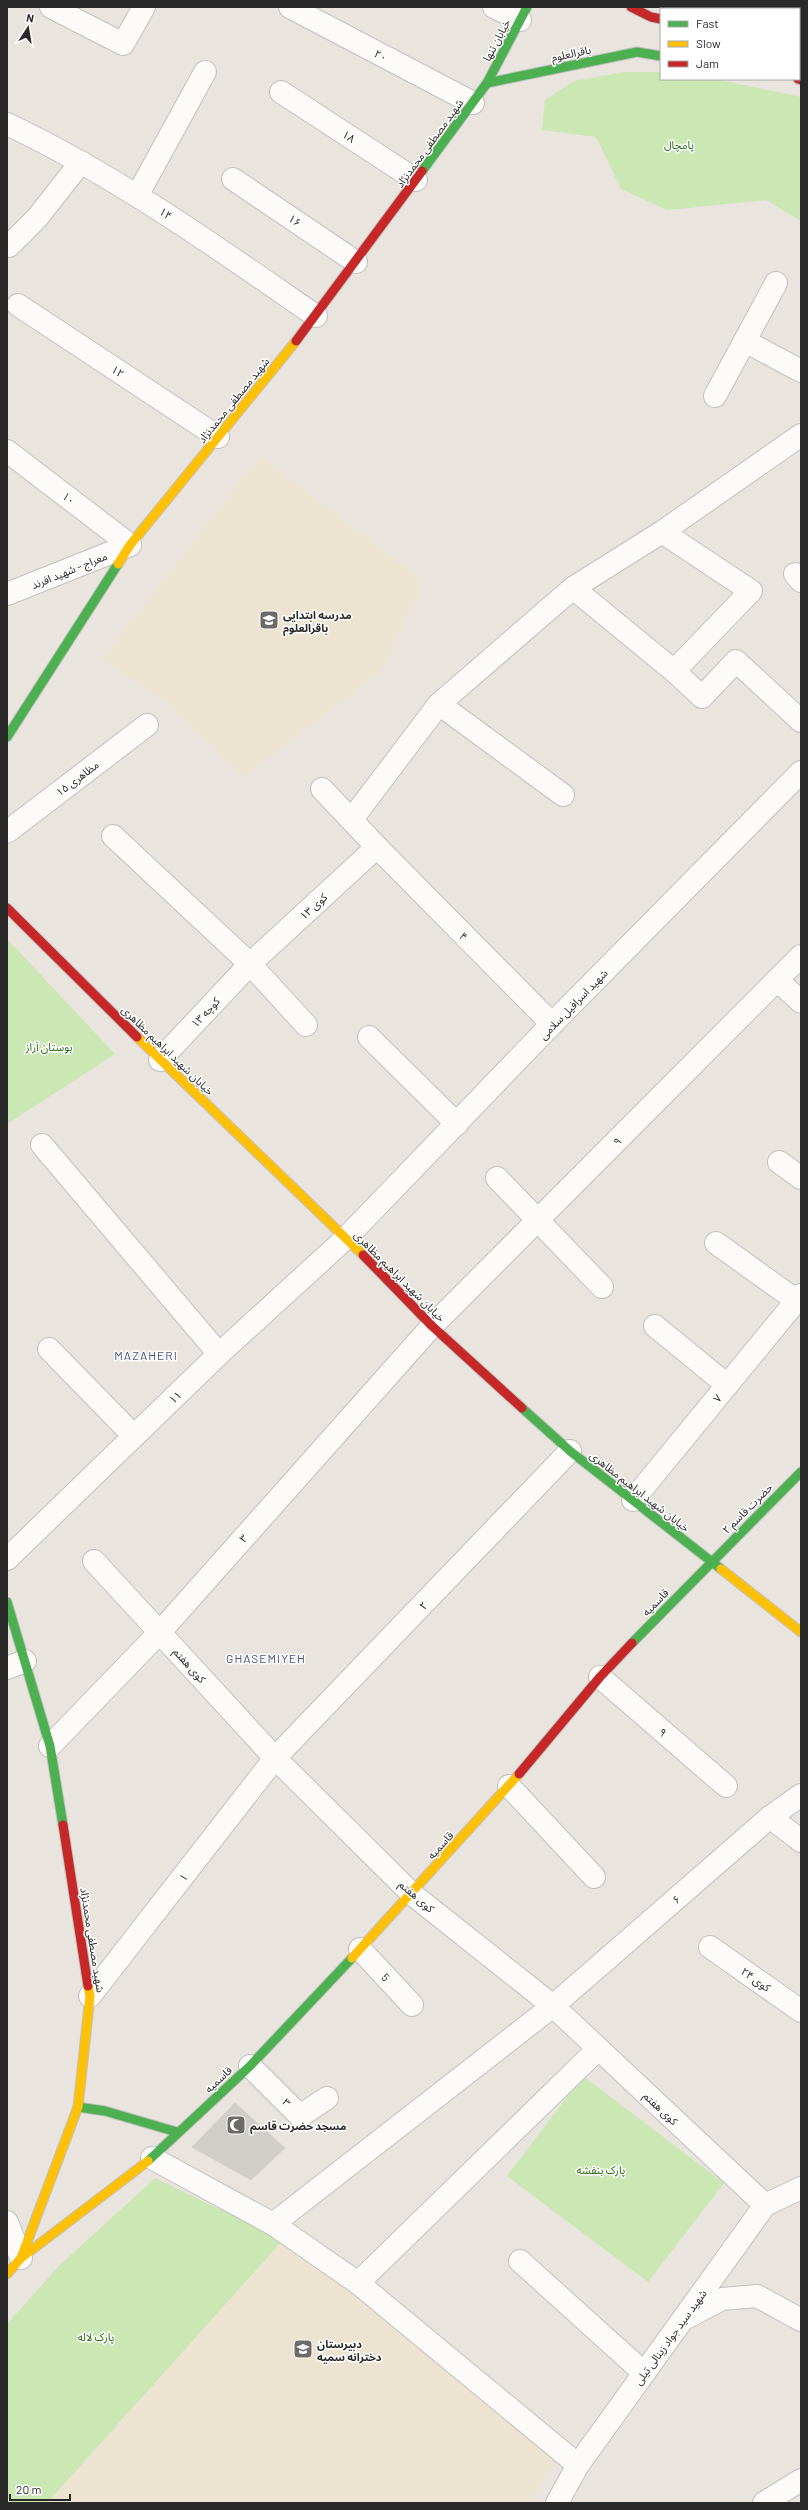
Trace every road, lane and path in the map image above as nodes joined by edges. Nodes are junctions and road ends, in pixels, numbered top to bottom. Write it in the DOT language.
graph roads {
  1 [pos="50,7"];
  2 [pos="144,7"];
  3 [pos="290,7"];
  4 [pos="494,7"];
  5 [pos="631,7"];
  6 [pos="524,13"];
  7 [pos="660,19"];
  8 [pos="660,56"];
  9 [pos="205,72"];
  10 [pos="487,84"];
  11 [pos="281,92"];
  12 [pos="473,103"];
  13 [pos="7,124"];
  14 [pos="81,162"];
  15 [pos="233,179"];
  16 [pos="416,180"];
  17 [pos="138,194"];
  18 [pos="9,246"];
  19 [pos="356,262"];
  20 [pos="776,283"];
  21 [pos="18,304"];
  22 [pos="316,316"];
  23 [pos="745,341"];
  24 [pos="801,372"];
  25 [pos="715,396"];
  26 [pos="801,435"];
  27 [pos="218,437"];
  28 [pos="7,451"];
  29 [pos="662,532"];
  30 [pos="130,545"];
  31 [pos="573,588"];
  32 [pos="7,594"];
  33 [pos="674,671"];
  34 [pos="439,704"];
  35 [pos="801,721"];
  36 [pos="147,725"];
  37 [pos="7,737"];
  38 [pos="801,772"];
  39 [pos="322,789"];
  40 [pos="563,795"];
  41 [pos="352,819"];
  42 [pos="7,832"];
  43 [pos="113,836"];
  44 [pos="377,847"];
  45 [pos="7,908"];
  46 [pos="801,956"];
  47 [pos="250,964"];
  48 [pos="777,980"];
  49 [pos="801,1002"];
  50 [pos="552,1024"];
  51 [pos="306,1025"];
  52 [pos="369,1037"];
  53 [pos="160,1060"];
  54 [pos="457,1124"];
  55 [pos="42,1145"];
  56 [pos="779,1162"];
  57 [pos="497,1178"];
  58 [pos="801,1178"];
  59 [pos="539,1220"];
  60 [pos="346,1238"];
  61 [pos="716,1243"];
  62 [pos="602,1287"];
  63 [pos="799,1298"];
  64 [pos="432,1326"];
  65 [pos="655,1326"];
  66 [pos="49,1349"];
  67 [pos="219,1354"];
  68 [pos="727,1385"];
  69 [pos="134,1436"];
  70 [pos="570,1451"];
  71 [pos="801,1472"];
  72 [pos="633,1500"];
  73 [pos="7,1559"];
  74 [pos="94,1561"];
  75 [pos="710,1562"];
  76 [pos="7,1602"];
  77 [pos="160,1632"];
  78 [pos="801,1632"];
  79 [pos="16,1665"];
  80 [pos="600,1677"];
  81 [pos="50,1746"];
  82 [pos="275,1758"];
  83 [pos="509,1786"];
  84 [pos="726,1786"];
  85 [pos="801,1795"];
  86 [pos="770,1817"];
  87 [pos="801,1841"];
  88 [pos="594,1877"];
  89 [pos="412,1894"];
  90 [pos="710,1947"];
  91 [pos="360,1949"];
  92 [pos="90,1996"];
  93 [pos="412,2005"];
  94 [pos="552,2006"];
  95 [pos="801,2011"];
  96 [pos="598,2048"];
  97 [pos="250,2066"];
  98 [pos="327,2098"];
  99 [pos="78,2107"];
  100 [pos="178,2132"];
  101 [pos="152,2158"];
  102 [pos="801,2188"];
  103 [pos="765,2205"];
  104 [pos="7,2222"];
  105 [pos="273,2224"];
  106 [pos="21,2258"];
  107 [pos="520,2261"];
  108 [pos="7,2274"];
  109 [pos="358,2282"];
  110 [pos="683,2319"];
  111 [pos="801,2320"];
  112 [pos="644,2373"];
  113 [pos="578,2465"];
  114 [pos="801,2480"];
  115 [pos="557,2503"];
  116 [pos="764,2503"];
  1 -- 2 [label="street"];
  3 -- 12 [label="street, ۲۰"];
  4 -- 6 [label="street"];
  5 -- 7 [label="main road"];
  6 -- 10 [label="main road, خیابان تنها"];
  8 -- 10 [label="main road, باقرالعلوم"];
  9 -- 17 [label="street"];
  10 -- 12 [label="main road, شهید مصطفی محمدنژاد"];
  11 -- 16 [label="street, ۱۸"];
  12 -- 16 [label="main road, شهید مصطفی محمدنژاد"];
  13 -- 14 [label="street, ۱۴"];
  14 -- 17 [label="street, ۱۴"];
  14 -- 18 [label="street"];
  15 -- 19 [label="street, ۱۶"];
  16 -- 19 [label="main road, شهید مصطفی محمدنژاد"];
  17 -- 22 [label="street, ۱۴"];
  19 -- 22 [label="main road, شهید مصطفی محمدنژاد"];
  20 -- 23 [label="street"];
  21 -- 27 [label="street, ۱۲"];
  22 -- 27 [label="main road, شهید مصطفی محمدنژاد"];
  23 -- 24 [label="street"];
  23 -- 25 [label="street"];
  26 -- 29 [label="street"];
  27 -- 30 [label="main road, شهید مصطفی محمدنژاد"];
  28 -- 30 [label="street, ۱۰"];
  29 -- 31 [label="street"];
  29 -- 33 [label="street"];
  30 -- 32 [label="street, معراج - شهید افرند"];
  30 -- 37 [label="main road, شهید مصطفی محمدنژاد"];
  31 -- 33 [label="street"];
  31 -- 34 [label="street"];
  33 -- 35 [label="street"];
  34 -- 40 [label="street"];
  34 -- 41 [label="street"];
  36 -- 42 [label="street, ۱۵ مظاهری"];
  38 -- 50 [label="street, شهید اسرافیل سلامی"];
  39 -- 41 [label="street, ۴"];
  41 -- 44 [label="street, ۴"];
  43 -- 47 [label="street"];
  44 -- 47 [label="street, کوی ۱۳"];
  44 -- 50 [label="street, ۴"];
  45 -- 53 [label="main road, خیابان شهید ابراهیم مظاهری"];
  46 -- 48 [label="street, ۹"];
  47 -- 51 [label="street"];
  47 -- 53 [label="street, کوچه ۱۳"];
  48 -- 49 [label="street"];
  48 -- 59 [label="street, ۹"];
  50 -- 54 [label="street, شهید اسرافیل سلامی"];
  52 -- 54 [label="street"];
  53 -- 60 [label="main road, خیابان شهید ابراهیم مظاهری"];
  54 -- 60 [label="street, شهید اسرافیل سلامی"];
  55 -- 67 [label="street"];
  56 -- 58 [label="street"];
  57 -- 59 [label="street"];
  59 -- 62 [label="street"];
  59 -- 64 [label="street, ۹"];
  60 -- 64 [label="main road, خیابان شهید ابراهیم مظاهری"];
  60 -- 67 [label="street, ۱۱"];
  61 -- 63 [label="street"];
  63 -- 68 [label="street, ۷"];
  64 -- 70 [label="main road, خیابان شهید ابراهیم مظاهری"];
  64 -- 77 [label="street, ۳"];
  65 -- 68 [label="street"];
  66 -- 69 [label="street"];
  67 -- 69 [label="street, ۱۱"];
  68 -- 72 [label="street, ۷"];
  69 -- 73 [label="street, ۱۱"];
  70 -- 72 [label="main road, خیابان شهید ابراهیم مظاهری"];
  70 -- 82 [label="street, ۲"];
  71 -- 75 [label="main road, ۲ حضرت قاسم"];
  72 -- 75 [label="main road, خیابان شهید ابراهیم مظاهری"];
  74 -- 77 [label="street, کوی هفتم"];
  75 -- 78 [label="main road, خیابان شهید ابراهیم مظاهری"];
  75 -- 80 [label="main road, قاسمیه"];
  76 -- 79 [label="main road, شهید مصطفی محمدنژاد"];
  77 -- 81 [label="street, ۳"];
  77 -- 82 [label="street, کوی هفتم"];
  79 -- 81 [label="main road, شهید مصطفی محمدنژاد"];
  80 -- 83 [label="main road, قاسمیه"];
  80 -- 84 [label="street, ۹"];
  81 -- 92 [label="main road, شهید مصطفی محمدنژاد"];
  82 -- 89 [label="street, کوی هفتم"];
  82 -- 92 [label="street, ۱"];
  83 -- 88 [label="street"];
  83 -- 89 [label="main road, قاسمیه"];
  85 -- 86 [label="street, ۶"];
  86 -- 87 [label="street"];
  86 -- 94 [label="street, ۶"];
  89 -- 91 [label="main road, قاسمیه"];
  89 -- 94 [label="street, کوی هفتم"];
  90 -- 95 [label="street, کوی ۲۴"];
  91 -- 93 [label="street, 5"];
  91 -- 97 [label="main road, قاسمیه"];
  92 -- 99 [label="main road, شهید مصطفی محمدنژاد"];
  94 -- 96 [label="street, کوی هفتم"];
  94 -- 105 [label="street, ۶"];
  96 -- 103 [label="street, کوی هفتم"];
  96 -- 109 [label="street"];
  97 -- 98 [label="street, ۳"];
  97 -- 100 [label="main road, قاسمیه"];
  99 -- 100 [label="main road"];
  99 -- 106 [label="main road, شهید مصطفی محمدنژاد"];
  100 -- 101 [label="main road, قاسمیه"];
  101 -- 105 [label="street"];
  101 -- 106 [label="main road, قاسمیه"];
  102 -- 103 [label="street, شهید سید جواد زینالی تیلی"];
  103 -- 110 [label="street, شهید سید جواد زینالی تیلی"];
  104 -- 106 [label="street"];
  105 -- 109 [label="street"];
  106 -- 108 [label="main road, شهید مصطفی محمدنژاد"];
  107 -- 112 [label="street"];
  109 -- 113 [label="street"];
  110 -- 111 [label="street"];
  110 -- 112 [label="street, شهید سید جواد زینالی تیلی"];
  112 -- 113 [label="street, شهید سید جواد زینالی تیلی"];
  113 -- 115 [label="street, شهید سید جواد زینالی تیلی"];
  114 -- 116 [label="street"];
}
